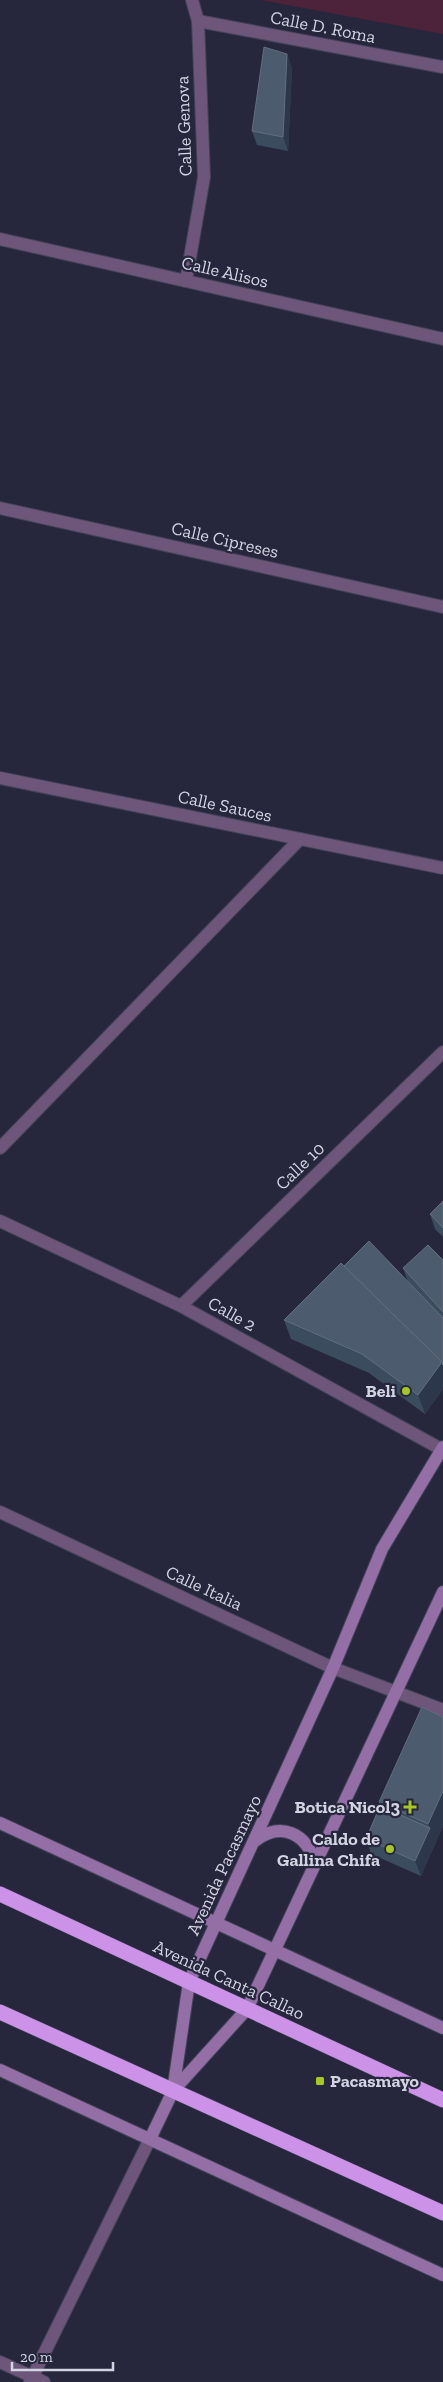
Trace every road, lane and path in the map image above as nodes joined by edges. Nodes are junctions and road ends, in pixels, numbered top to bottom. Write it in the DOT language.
graph roads {
  1 [pos="192,0"];
  2 [pos="198,21"];
  3 [pos="443,67"];
  4 [pos="0,239"];
  5 [pos="186,281"];
  6 [pos="443,339"];
  7 [pos="0,508"];
  8 [pos="443,607"];
  9 [pos="0,778"];
  10 [pos="300,839"];
  11 [pos="443,868"];
  12 [pos="443,1052"];
  13 [pos="0,1148"];
  14 [pos="0,1221"];
  15 [pos="181,1306"];
  16 [pos="442,1448"];
  17 [pos="0,1512"];
  18 [pos="443,1592"];
  19 [pos="333,1668"];
  20 [pos="396,1691"];
  21 [pos="443,1710"];
  22 [pos="0,1823"];
  23 [pos="255,1841"];
  24 [pos="315,1864"];
  25 [pos="0,1894"];
  26 [pos="217,1924"];
  27 [pos="275,1950"];
  28 [pos="189,1982"];
  29 [pos="247,2009"];
  30 [pos="0,2012"];
  31 [pos="443,2028"];
  32 [pos="0,2070"];
  33 [pos="173,2091"];
  34 [pos="443,2100"];
  35 [pos="150,2139"];
  36 [pos="443,2213"];
  37 [pos="443,2275"];
  38 [pos="0,2362"];
  39 [pos="35,2380"];
  1 -- 2 [label="street, Calle Genova"];
  2 -- 3 [label="street, Calle D. Roma"];
  2 -- 5 [label="street, Calle Genova"];
  4 -- 5 [label="street, Calle Alisos"];
  5 -- 6 [label="street, Calle Alisos"];
  7 -- 8 [label="street, Calle Cipreses"];
  9 -- 10 [label="street, Calle Sauces"];
  10 -- 11 [label="street, Calle Sauces"];
  10 -- 13 [label="street"];
  12 -- 15 [label="street, Calle 10"];
  14 -- 15 [label="street, Calle 2"];
  15 -- 16 [label="street, Calle 2"];
  16 -- 19 [label="main road, Avenida Pacasmayo"];
  17 -- 19 [label="street, Calle Italia"];
  18 -- 20 [label="main road"];
  19 -- 20 [label="street, Calle Italia"];
  19 -- 23 [label="main road, Avenida Pacasmayo"];
  20 -- 21 [label="street, Calle Italia"];
  20 -- 24 [label="main road"];
  22 -- 26 [label="main road"];
  23 -- 24 [label="main road"];
  23 -- 26 [label="main road, Avenida Pacasmayo"];
  24 -- 27 [label="main road"];
  25 -- 28 [label="highway, Avenida Canta Callao"];
  26 -- 27 [label="main road"];
  26 -- 28 [label="main road, Avenida Pacasmayo"];
  27 -- 29 [label="main road"];
  27 -- 31 [label="main road"];
  28 -- 29 [label="highway, Avenida Canta Callao"];
  28 -- 33 [label="main road, Avenida Pacasmayo"];
  29 -- 33 [label="main road"];
  29 -- 34 [label="highway, Avenida Canta Callao"];
  30 -- 33 [label="highway"];
  32 -- 35 [label="main road"];
  33 -- 35 [label="main road"];
  33 -- 36 [label="highway"];
  35 -- 37 [label="main road"];
  35 -- 39 [label="street"];
  38 -- 39 [label="street"];
}
